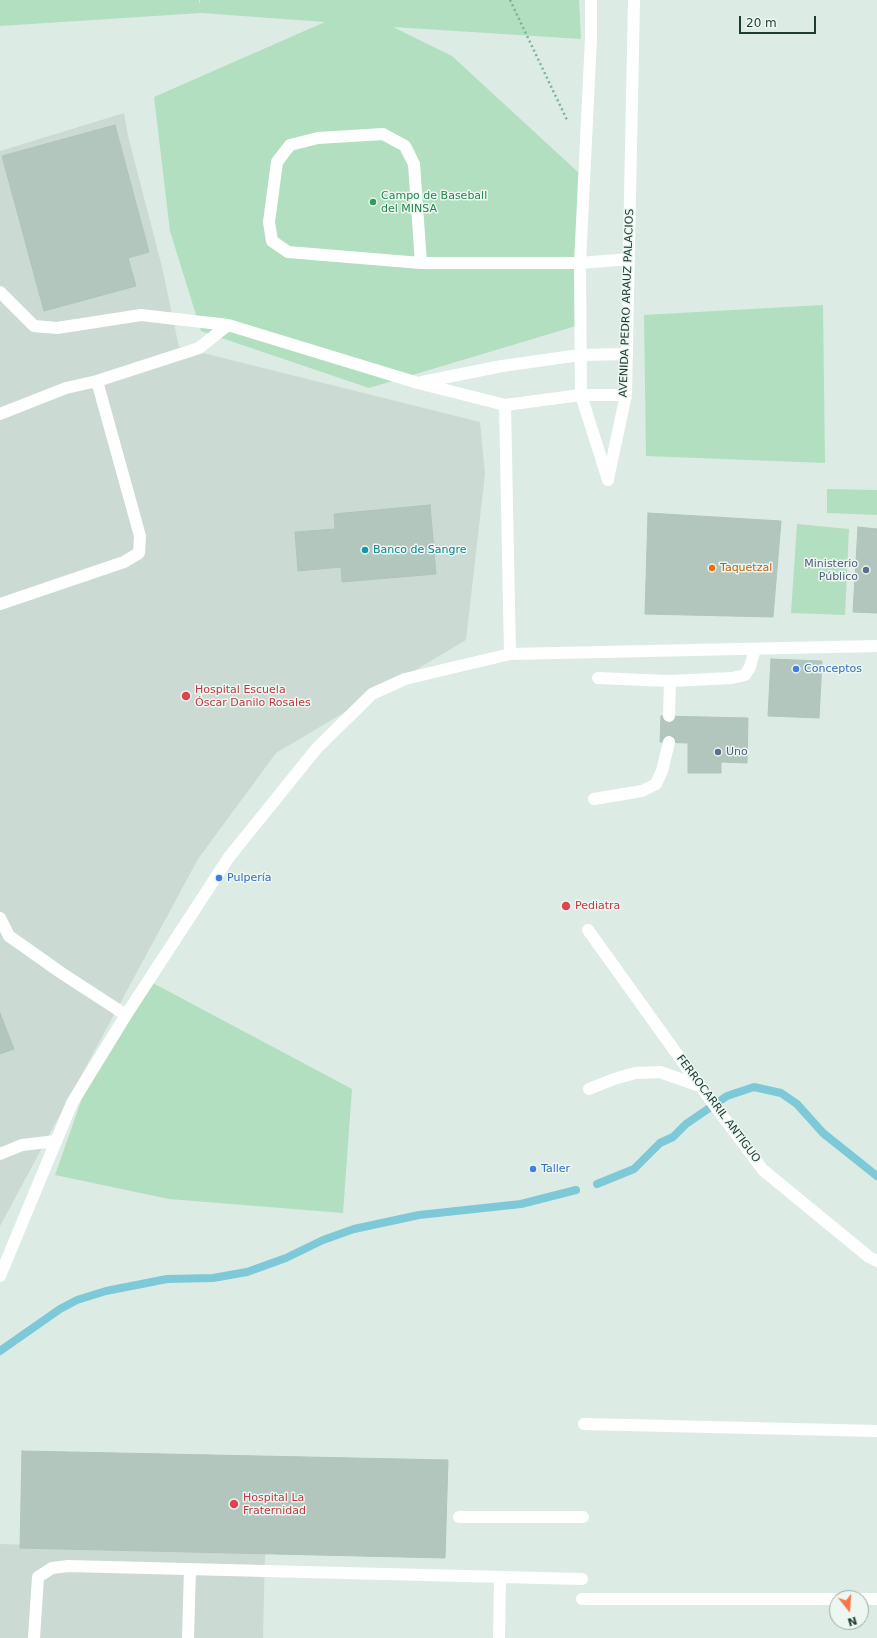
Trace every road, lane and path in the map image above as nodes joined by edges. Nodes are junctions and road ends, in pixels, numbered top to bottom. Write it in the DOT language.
graph roads {
  1 [pos="510,0"];
  2 [pos="590,0"];
  3 [pos="634,0"];
  4 [pos="568,123"];
  5 [pos="629,259"];
  6 [pos="421,263"];
  7 [pos="580,263"];
  8 [pos="0,292"];
  9 [pos="228,325"];
  10 [pos="627,354"];
  11 [pos="580,355"];
  12 [pos="97,381"];
  13 [pos="418,383"];
  14 [pos="581,395"];
  15 [pos="626,395"];
  16 [pos="505,405"];
  17 [pos="0,414"];
  18 [pos="0,604"];
  19 [pos="877,646"];
  20 [pos="755,649"];
  21 [pos="510,654"];
  22 [pos="598,678"];
  23 [pos="670,681"];
  24 [pos="670,716"];
  25 [pos="669,742"];
  26 [pos="594,799"];
  27 [pos="0,918"];
  28 [pos="588,930"];
  29 [pos="126,1015"];
  30 [pos="700,1086"];
  31 [pos="589,1089"];
  32 [pos="56,1141"];
  33 [pos="0,1154"];
  34 [pos="877,1261"];
  35 [pos="0,1276"];
  36 [pos="584,1424"];
  37 [pos="877,1431"];
  38 [pos="459,1516"];
  39 [pos="583,1517"];
  40 [pos="190,1569"];
  41 [pos="500,1577"];
  42 [pos="582,1579"];
  43 [pos="582,1599"];
  44 [pos="829,1599"];
  45 [pos="34,1638"];
  46 [pos="188,1638"];
  47 [pos="499,1638"];
  1 -- 4 [label="path"];
  2 -- 7 [label="street, AVENIDA PEDRO ARAUZ PALACIOS"];
  3 -- 5 [label="street, AVENIDA PEDRO ARAUZ PALACIOS"];
  5 -- 7 [label="street"];
  5 -- 10 [label="street, AVENIDA PEDRO ARAUZ PALACIOS"];
  6 -- 6 [label="street"];
  6 -- 7 [label="street"];
  7 -- 11 [label="street, AVENIDA PEDRO ARAUZ PALACIOS"];
  8 -- 9 [label="street"];
  9 -- 12 [label="street"];
  9 -- 13 [label="street"];
  10 -- 11 [label="street"];
  10 -- 15 [label="street, AVENIDA PEDRO ARAUZ PALACIOS"];
  11 -- 13 [label="street"];
  11 -- 14 [label="street, AVENIDA PEDRO ARAUZ PALACIOS"];
  12 -- 17 [label="street"];
  12 -- 18 [label="street"];
  13 -- 16 [label="street"];
  14 -- 15 [label="street"];
  14 -- 15 [label="street, AVENIDA PEDRO ARAUZ PALACIOS"];
  14 -- 16 [label="street"];
  16 -- 21 [label="street"];
  19 -- 20 [label="street"];
  20 -- 21 [label="street"];
  20 -- 23 [label="street"];
  21 -- 29 [label="street"];
  22 -- 23 [label="street"];
  23 -- 24 [label="street"];
  25 -- 26 [label="street"];
  27 -- 29 [label="street"];
  28 -- 30 [label="street, FERROCARRIL ANTIGUO"];
  29 -- 32 [label="street"];
  30 -- 31 [label="street"];
  30 -- 34 [label="street, FERROCARRIL ANTIGUO"];
  32 -- 33 [label="street"];
  32 -- 35 [label="street"];
  36 -- 37 [label="street"];
  38 -- 39 [label="street"];
  40 -- 41 [label="street"];
  40 -- 45 [label="street"];
  40 -- 46 [label="street"];
  41 -- 42 [label="street"];
  41 -- 47 [label="street"];
  43 -- 44 [label="street"];
}
